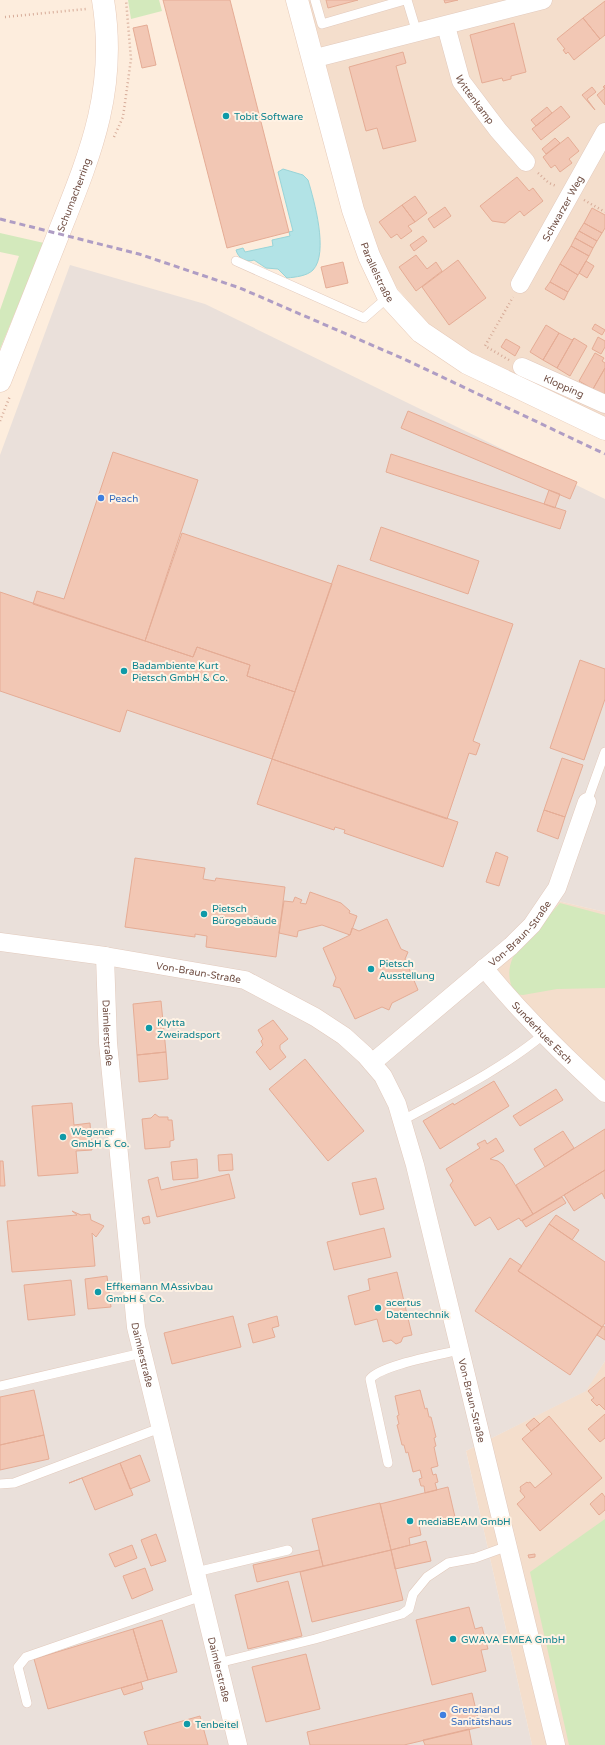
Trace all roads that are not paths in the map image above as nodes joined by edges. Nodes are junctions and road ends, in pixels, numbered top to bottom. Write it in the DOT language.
graph roads {
  1 [pos="297,0"];
  2 [pos="315,0"];
  3 [pos="406,0"];
  4 [pos="543,0"];
  5 [pos="104,4"];
  6 [pos="446,26"];
  7 [pos="416,33"];
  8 [pos="312,59"];
  9 [pos="605,132"];
  10 [pos="526,162"];
  11 [pos="236,261"];
  12 [pos="520,284"];
  13 [pos="388,296"];
  14 [pos="522,367"];
  15 [pos="0,381"];
  16 [pos="605,404"];
  17 [pos="605,429"];
  18 [pos="605,752"];
  19 [pos="587,802"];
  20 [pos="0,942"];
  21 [pos="105,956"];
  22 [pos="484,968"];
  23 [pos="544,1034"];
  24 [pos="372,1063"];
  25 [pos="605,1093"];
  26 [pos="403,1120"];
  27 [pos="460,1350"];
  28 [pos="142,1353"];
  29 [pos="0,1386"];
  30 [pos="160,1428"];
  31 [pos="388,1463"];
  32 [pos="0,1484"];
  33 [pos="508,1546"];
  34 [pos="288,1550"];
  35 [pos="196,1572"];
  36 [pos="202,1596"];
  37 [pos="218,1662"];
  38 [pos="27,1703"];
  39 [pos="238,1745"];
  40 [pos="556,1745"];
  1 -- 8 [label="main road, Parallelstraße"];
  2 -- 3 [label="lane"];
  3 -- 7 [label="lane"];
  4 -- 6 [label="street"];
  5 -- 15 [label="main road, Schumacherring"];
  6 -- 7 [label="street"];
  6 -- 10 [label="street, Wittenkamp"];
  7 -- 8 [label="street"];
  8 -- 13 [label="main road, Parallelstraße"];
  9 -- 12 [label="street, Schwarzer Weg"];
  11 -- 13 [label="lane"];
  13 -- 17 [label="main road, Parallelstraße"];
  14 -- 16 [label="street, Klopping"];
  18 -- 19 [label="lane"];
  19 -- 22 [label="street, Von-Braun-Straße"];
  20 -- 21 [label="street, Von-Braun-Straße"];
  21 -- 24 [label="street, Von-Braun-Straße"];
  21 -- 28 [label="street, Daimlerstraße"];
  22 -- 23 [label="street, Sunderhues Esch"];
  22 -- 24 [label="street, Von-Braun-Straße"];
  23 -- 25 [label="street, Sunderhues Esch"];
  23 -- 26 [label="lane"];
  24 -- 26 [label="street, Von-Braun-Straße"];
  26 -- 27 [label="street, Von-Braun-Straße"];
  27 -- 31 [label="lane"];
  27 -- 33 [label="street, Von-Braun-Straße"];
  28 -- 29 [label="lane"];
  28 -- 30 [label="street, Daimlerstraße"];
  30 -- 32 [label="lane"];
  30 -- 35 [label="street, Daimlerstraße"];
  33 -- 37 [label="lane"];
  33 -- 40 [label="street, Von-Braun-Straße"];
  34 -- 35 [label="lane"];
  35 -- 36 [label="street, Daimlerstraße"];
  36 -- 37 [label="street, Daimlerstraße"];
  36 -- 38 [label="lane"];
  37 -- 39 [label="street, Daimlerstraße"];
}
